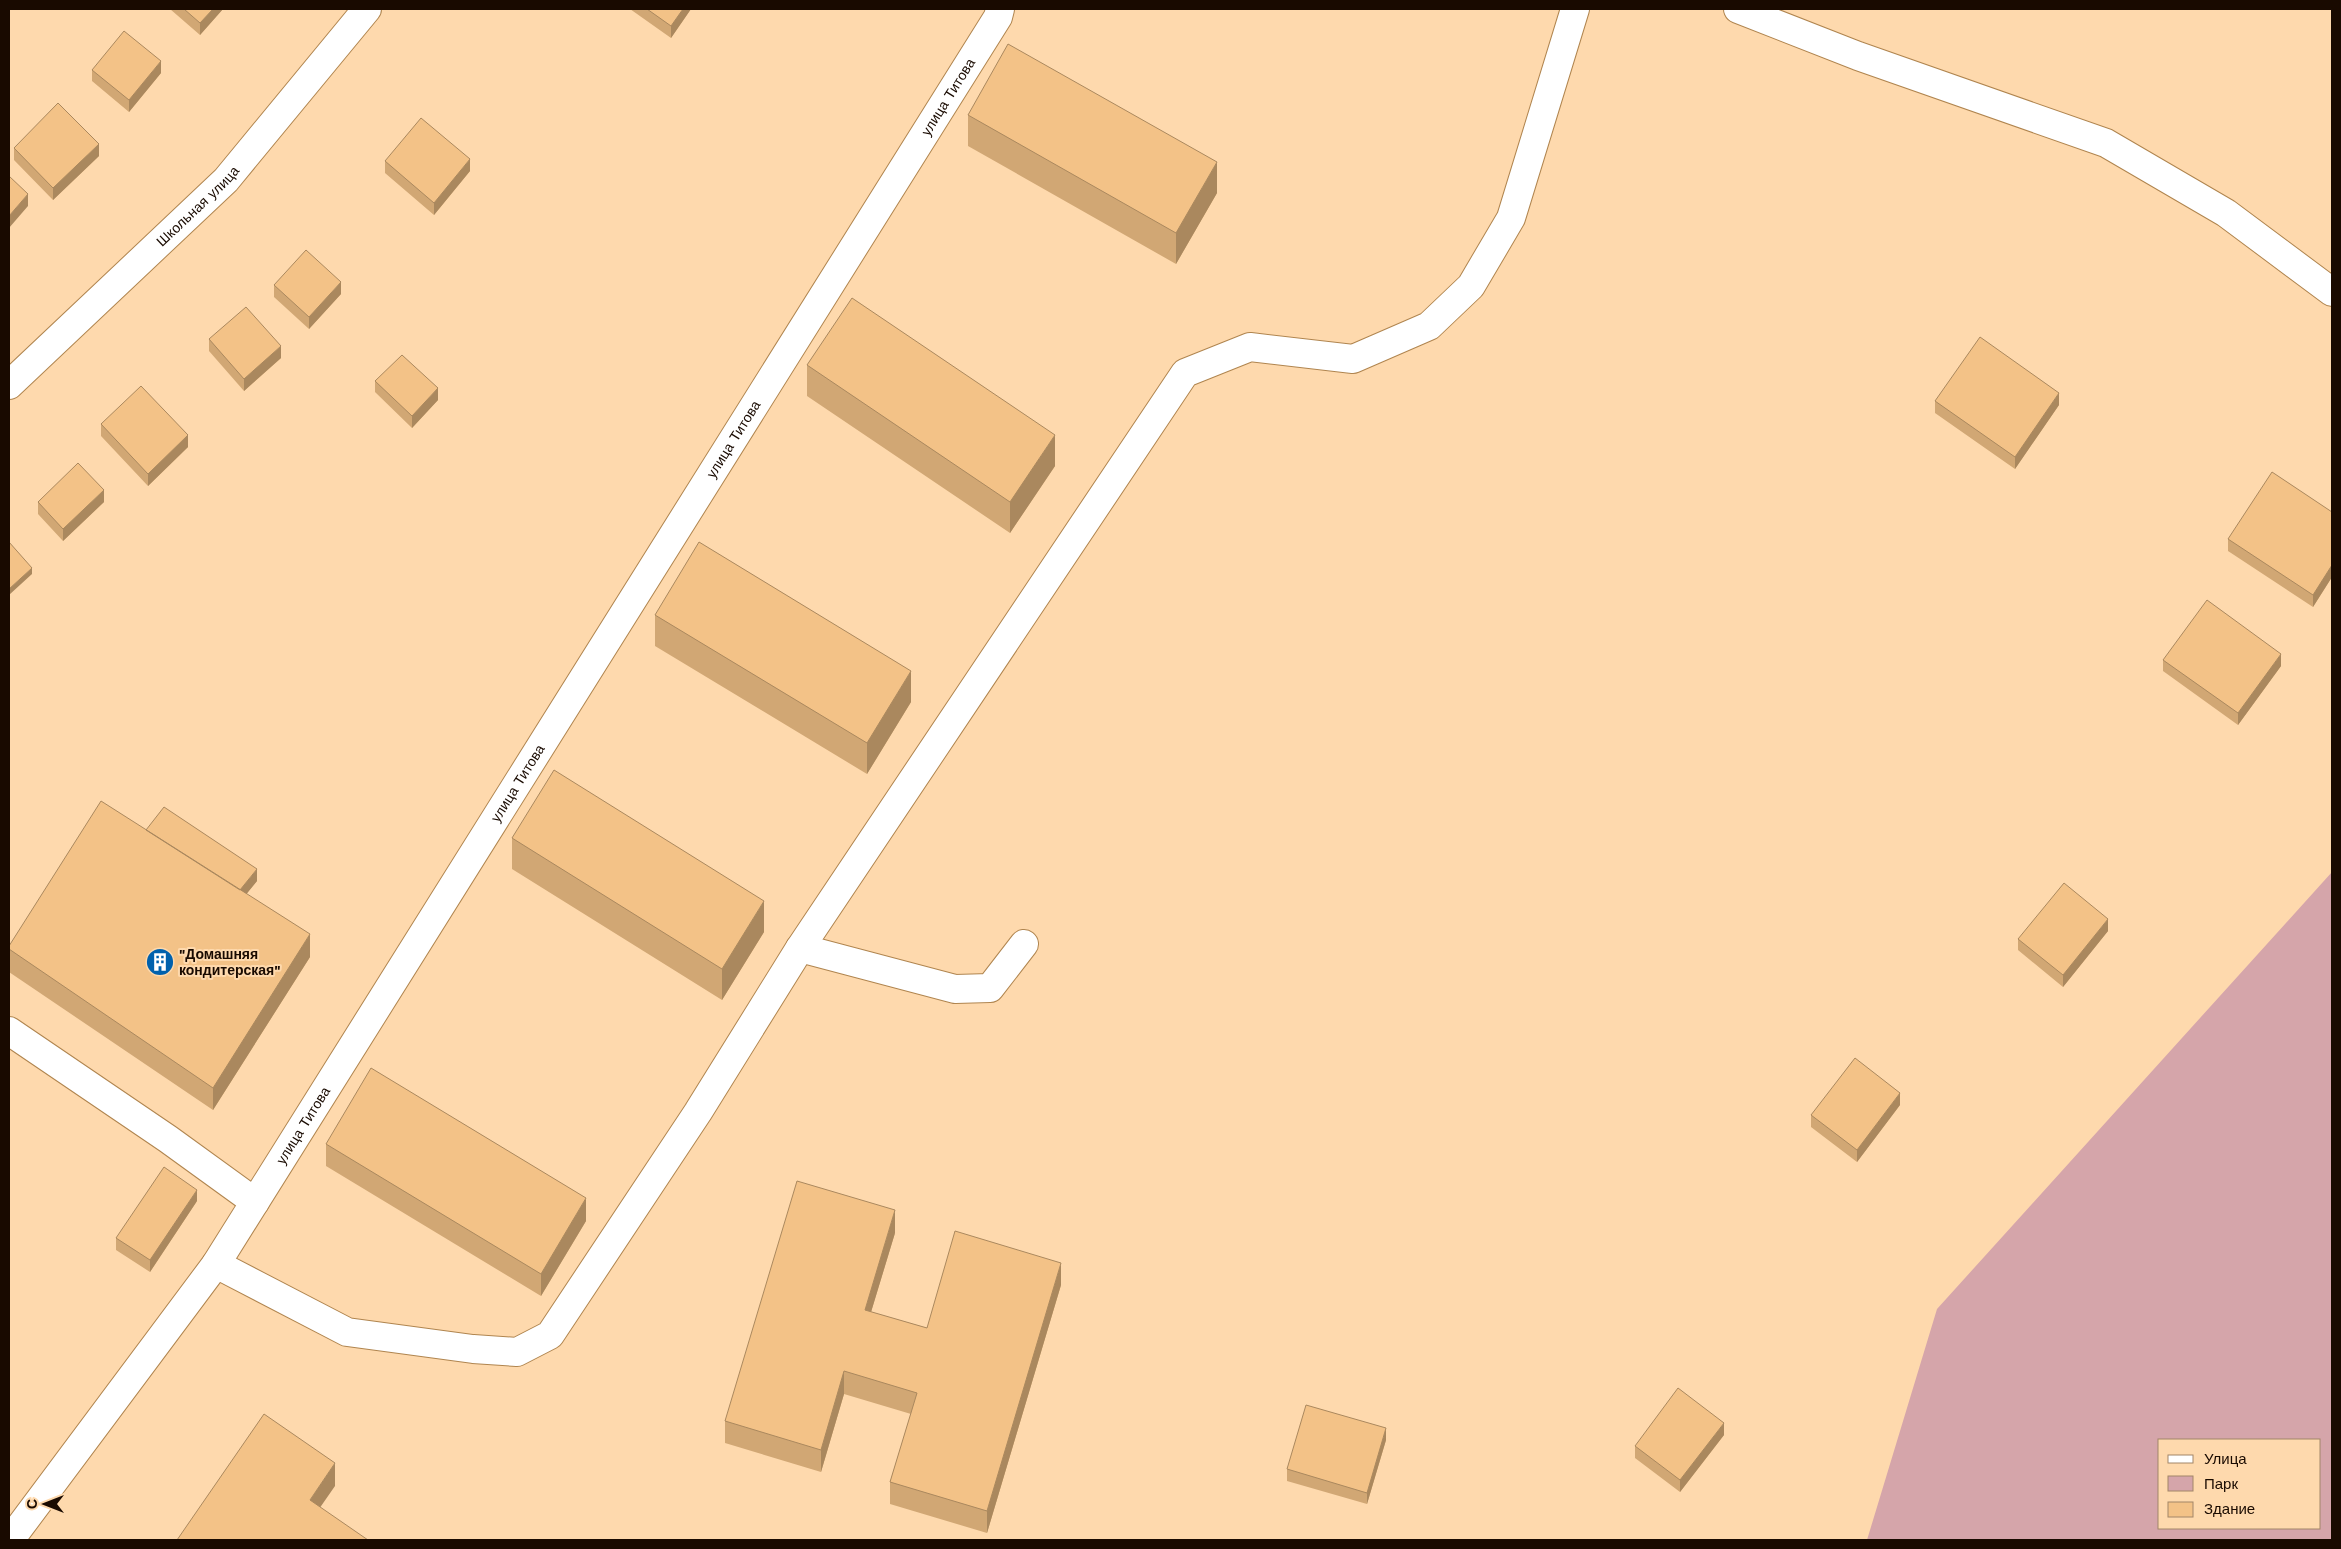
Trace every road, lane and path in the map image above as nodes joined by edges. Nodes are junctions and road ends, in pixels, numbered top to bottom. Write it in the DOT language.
graph roads {
  1 [pos="367,9"];
  2 [pos="1000,9"];
  3 [pos="1575,9"];
  4 [pos="1738,9"];
  5 [pos="2332,292"];
  6 [pos="9,385"];
  7 [pos="1024,944"];
  8 [pos="800,948"];
  9 [pos="9,1031"];
  10 [pos="254,1202"];
  11 [pos="216,1264"];
  12 [pos="10,1540"];
  1 -- 6 [label="street, Школьная улица"];
  2 -- 10 [label="street, улица Титова"];
  3 -- 8 [label="street"];
  4 -- 5 [label="street"];
  7 -- 8 [label="street"];
  8 -- 11 [label="street"];
  9 -- 10 [label="street"];
  10 -- 11 [label="street, улица Титова"];
  11 -- 12 [label="street, улица Титова"];
}
